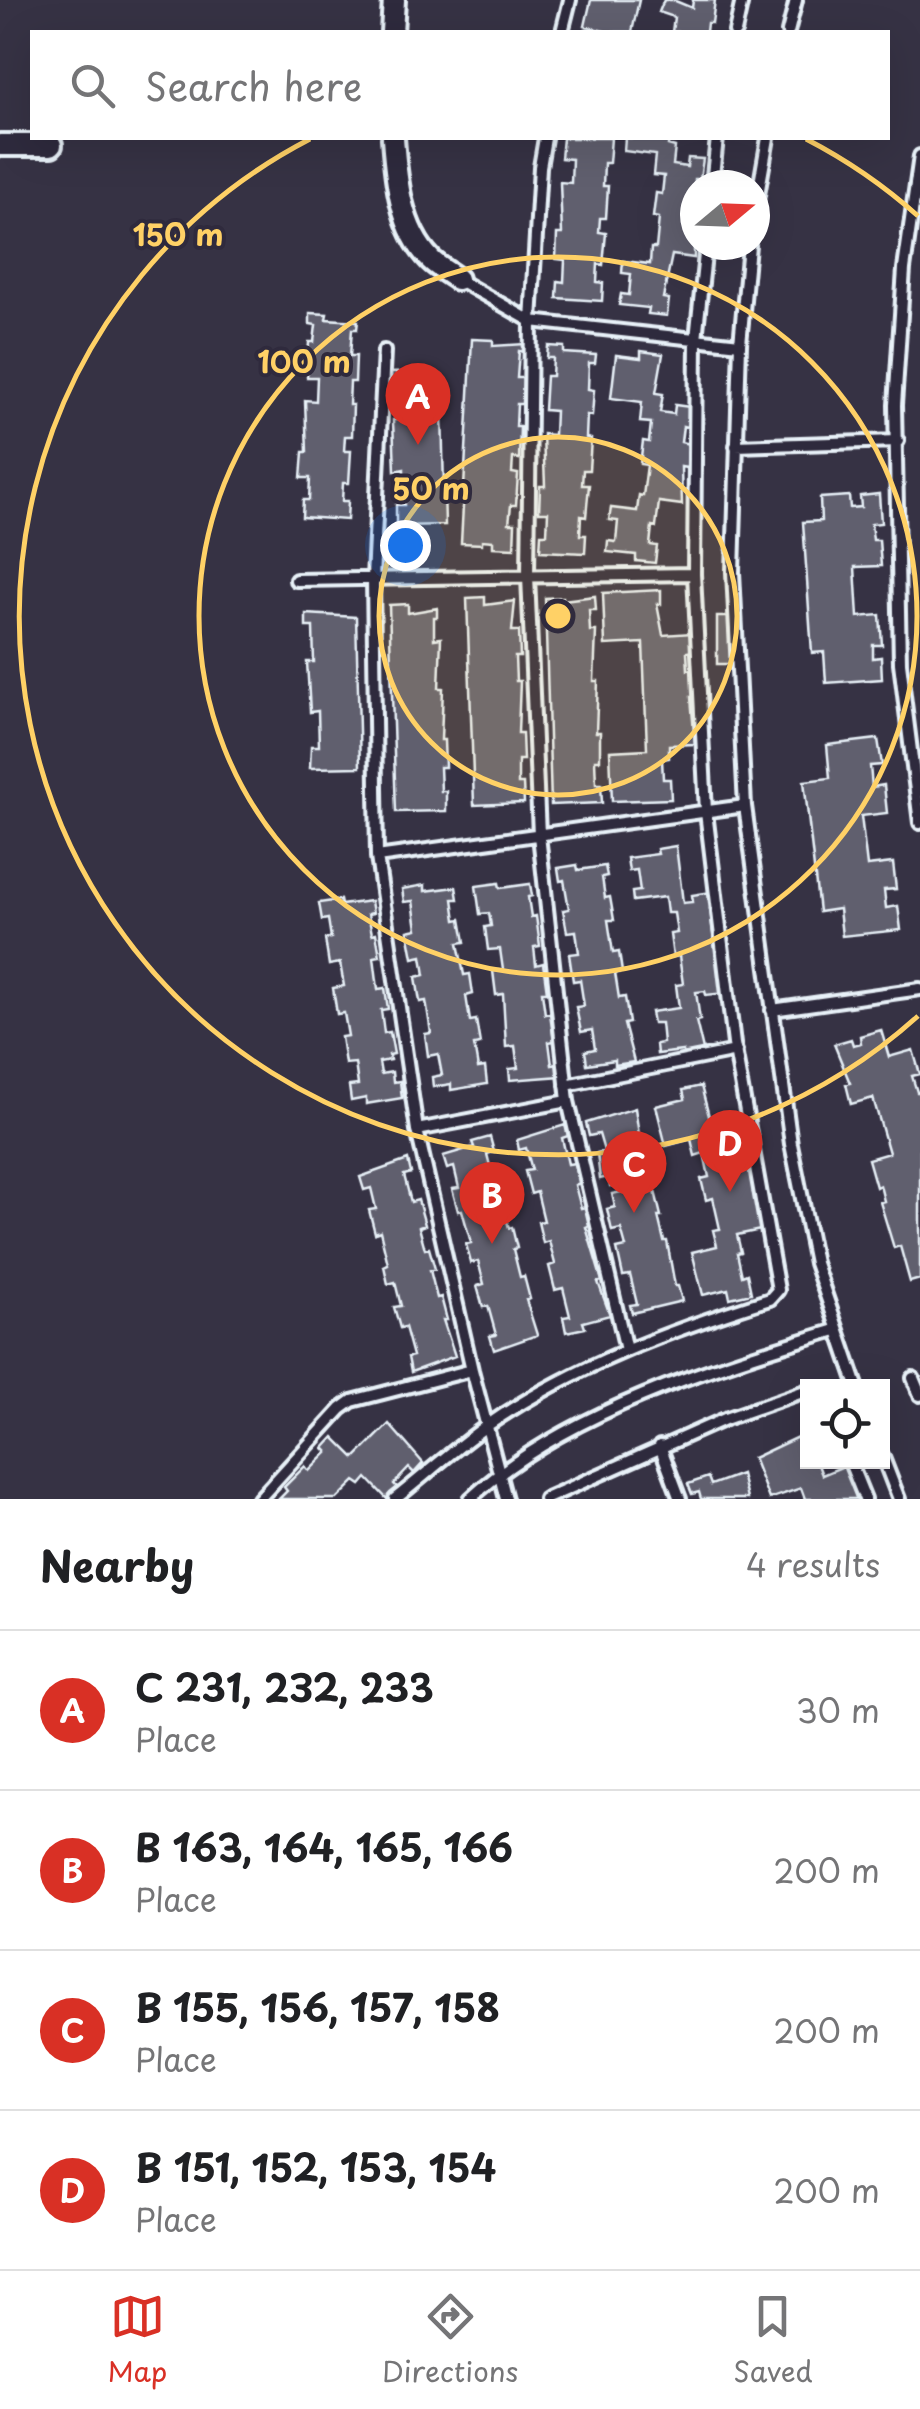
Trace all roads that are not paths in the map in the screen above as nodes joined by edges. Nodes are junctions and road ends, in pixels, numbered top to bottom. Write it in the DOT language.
graph roads {
  1 [pos="394,0"];
  2 [pos="570,0"];
  3 [pos="742,0"];
  4 [pos="796,0"];
  5 [pos="392,30"];
  6 [pos="562,30"];
  7 [pos="734,30"];
  8 [pos="788,30"];
  9 [pos="394,140"];
  10 [pos="545,140"];
  11 [pos="717,140"];
  12 [pos="768,140"];
  13 [pos="51,145"];
  14 [pos="0,146"];
  15 [pos="920,156"];
  16 [pos="714,170"];
  17 [pos="762,170"];
  18 [pos="704,260"];
  19 [pos="748,260"];
  20 [pos="457,279"];
  21 [pos="531,322"];
  22 [pos="696,339"];
  23 [pos="740,344"];
  24 [pos="384,351"];
  25 [pos="898,441"];
  26 [pos="736,446"];
  27 [pos="694,574"];
  28 [pos="528,576"];
  29 [pos="373,579"];
  30 [pos="296,580"];
  31 [pos="746,806"];
  32 [pos="706,812"];
  33 [pos="920,823"];
  34 [pos="539,834"];
  35 [pos="377,857"];
  36 [pos="920,989"];
  37 [pos="772,1010"];
  38 [pos="736,1051"];
  39 [pos="566,1085"];
  40 [pos="568,1101"];
  41 [pos="417,1130"];
  42 [pos="836,1330"];
  43 [pos="626,1350"];
  44 [pos="472,1370"];
  45 [pos="913,1378"];
  46 [pos="854,1379"];
  47 [pos="800,1393"];
  48 [pos="920,1394"];
  49 [pos="486,1426"];
  50 [pos="660,1446"];
  51 [pos="853,1469"];
  52 [pos="887,1469"];
  53 [pos="498,1473"];
  54 [pos="259,1499"];
  55 [pos="395,1499"];
  56 [pos="470,1499"];
  57 [pos="506,1499"];
  58 [pos="545,1499"];
  59 [pos="680,1499"];
  60 [pos="865,1499"];
  61 [pos="899,1499"];
  1 -- 5 [label="street"];
  2 -- 6 [label="lane"];
  3 -- 7 [label="lane"];
  4 -- 8 [label="lane"];
  9 -- 20 [label="street"];
  10 -- 21 [label="lane"];
  11 -- 16 [label="lane"];
  12 -- 17 [label="lane"];
  13 -- 14 [label="street"];
  15 -- 25 [label="lane"];
  18 -- 22 [label="lane"];
  19 -- 23 [label="lane"];
  20 -- 21 [label="lane"];
  21 -- 22 [label="lane"];
  21 -- 28 [label="lane"];
  22 -- 23 [label="lane"];
  22 -- 27 [label="lane"];
  23 -- 26 [label="lane"];
  24 -- 29 [label="lane"];
  25 -- 26 [label="lane"];
  25 -- 33 [label="lane"];
  26 -- 31 [label="lane"];
  27 -- 28 [label="lane"];
  27 -- 32 [label="lane"];
  28 -- 29 [label="lane"];
  28 -- 34 [label="lane"];
  29 -- 30 [label="lane"];
  29 -- 35 [label="lane"];
  31 -- 32 [label="lane"];
  31 -- 37 [label="lane"];
  32 -- 34 [label="lane"];
  32 -- 38 [label="lane"];
  34 -- 35 [label="lane"];
  34 -- 39 [label="lane"];
  35 -- 41 [label="lane"];
  36 -- 37 [label="lane"];
  37 -- 42 [label="lane"];
  38 -- 39 [label="lane"];
  38 -- 43 [label="lane"];
  39 -- 40 [label="lane"];
  40 -- 41 [label="lane"];
  40 -- 43 [label="lane"];
  41 -- 44 [label="lane"];
  42 -- 46 [label="lane"];
  42 -- 53 [label="lane"];
  43 -- 49 [label="lane"];
  44 -- 49 [label="lane"];
  44 -- 54 [label="lane"];
  45 -- 48 [label="lane"];
  47 -- 50 [label="lane"];
  49 -- 53 [label="lane"];
  49 -- 55 [label="lane"];
  50 -- 58 [label="lane"];
  50 -- 59 [label="lane"];
  51 -- 60 [label="lane"];
  52 -- 61 [label="lane"];
  53 -- 56 [label="lane"];
  53 -- 57 [label="lane"];
}
